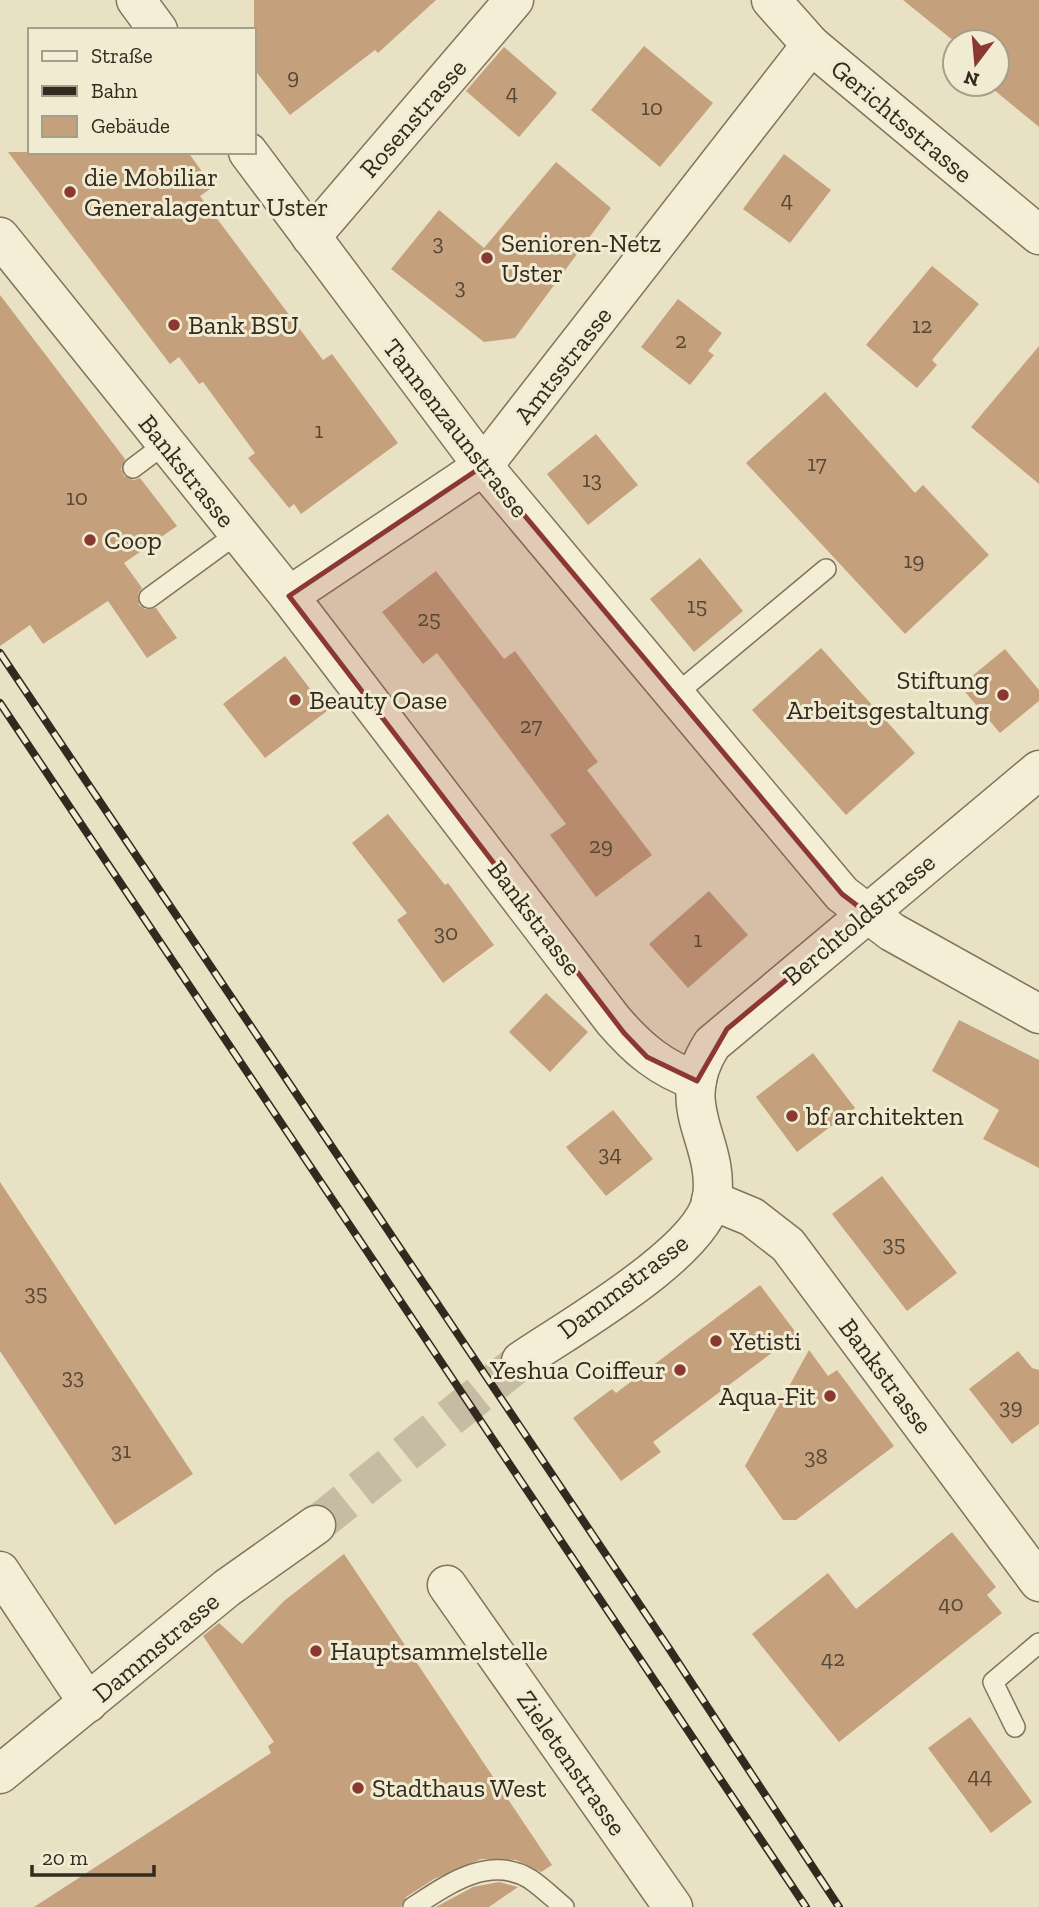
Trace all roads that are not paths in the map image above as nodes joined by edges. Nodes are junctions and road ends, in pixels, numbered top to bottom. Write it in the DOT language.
graph roads {
  1 [pos="136,0"];
  2 [pos="514,0"];
  3 [pos="771,0"];
  4 [pos="157,28"];
  5 [pos="811,46"];
  6 [pos="250,154"];
  7 [pos="1039,235"];
  8 [pos="0,237"];
  9 [pos="312,237"];
  10 [pos="165,444"];
  11 [pos="483,466"];
  12 [pos="133,468"];
  13 [pos="238,533"];
  14 [pos="826,569"];
  15 [pos="289,596"];
  16 [pos="149,598"];
  17 [pos="675,695"];
  18 [pos="1039,770"];
  19 [pos="867,913"];
  20 [pos="1039,1014"];
  21 [pos="697,1081"];
  22 [pos="712,1200"];
  23 [pos="521,1361"];
  24 [pos="316,1525"];
  25 [pos="0,1571"];
  26 [pos="1039,1582"];
  27 [pos="447,1585"];
  28 [pos="1039,1643"];
  29 [pos="88,1703"];
  30 [pos="1015,1727"];
  31 [pos="0,1774"];
  32 [pos="413,1907"];
  33 [pos="564,1907"];
  34 [pos="673,1907"];
  1 -- 4 [label="street"];
  2 -- 9 [label="street, Rosenstrasse"];
  3 -- 5 [label="street, Gerichtsstrasse"];
  5 -- 7 [label="street, Gerichtsstrasse"];
  5 -- 11 [label="street, Amtsstrasse"];
  6 -- 9 [label="street, Tannenzaunstrasse"];
  8 -- 10 [label="street, Bankstrasse"];
  9 -- 11 [label="street, Tannenzaunstrasse"];
  10 -- 12 [label="lane"];
  10 -- 13 [label="street, Bankstrasse"];
  11 -- 15 [label="street, Amtsstrasse"];
  11 -- 17 [label="street, Tannenzaunstrasse"];
  13 -- 15 [label="street, Bankstrasse"];
  13 -- 16 [label="lane"];
  14 -- 17 [label="lane"];
  15 -- 21 [label="street, Bankstrasse"];
  17 -- 19 [label="street, Tannenzaunstrasse"];
  18 -- 19 [label="street, Berchtoldstrasse"];
  19 -- 20 [label="street, Tannenzaunstrasse"];
  19 -- 21 [label="street, Berchtoldstrasse"];
  21 -- 22 [label="street"];
  22 -- 23 [label="street, Dammstrasse"];
  22 -- 26 [label="street, Bankstrasse"];
  24 -- 29 [label="street, Dammstrasse"];
  25 -- 29 [label="street"];
  27 -- 34 [label="street, Zieletenstrasse"];
  28 -- 30 [label="lane"];
  29 -- 31 [label="street, Dammstrasse"];
  32 -- 33 [label="lane"];
}
